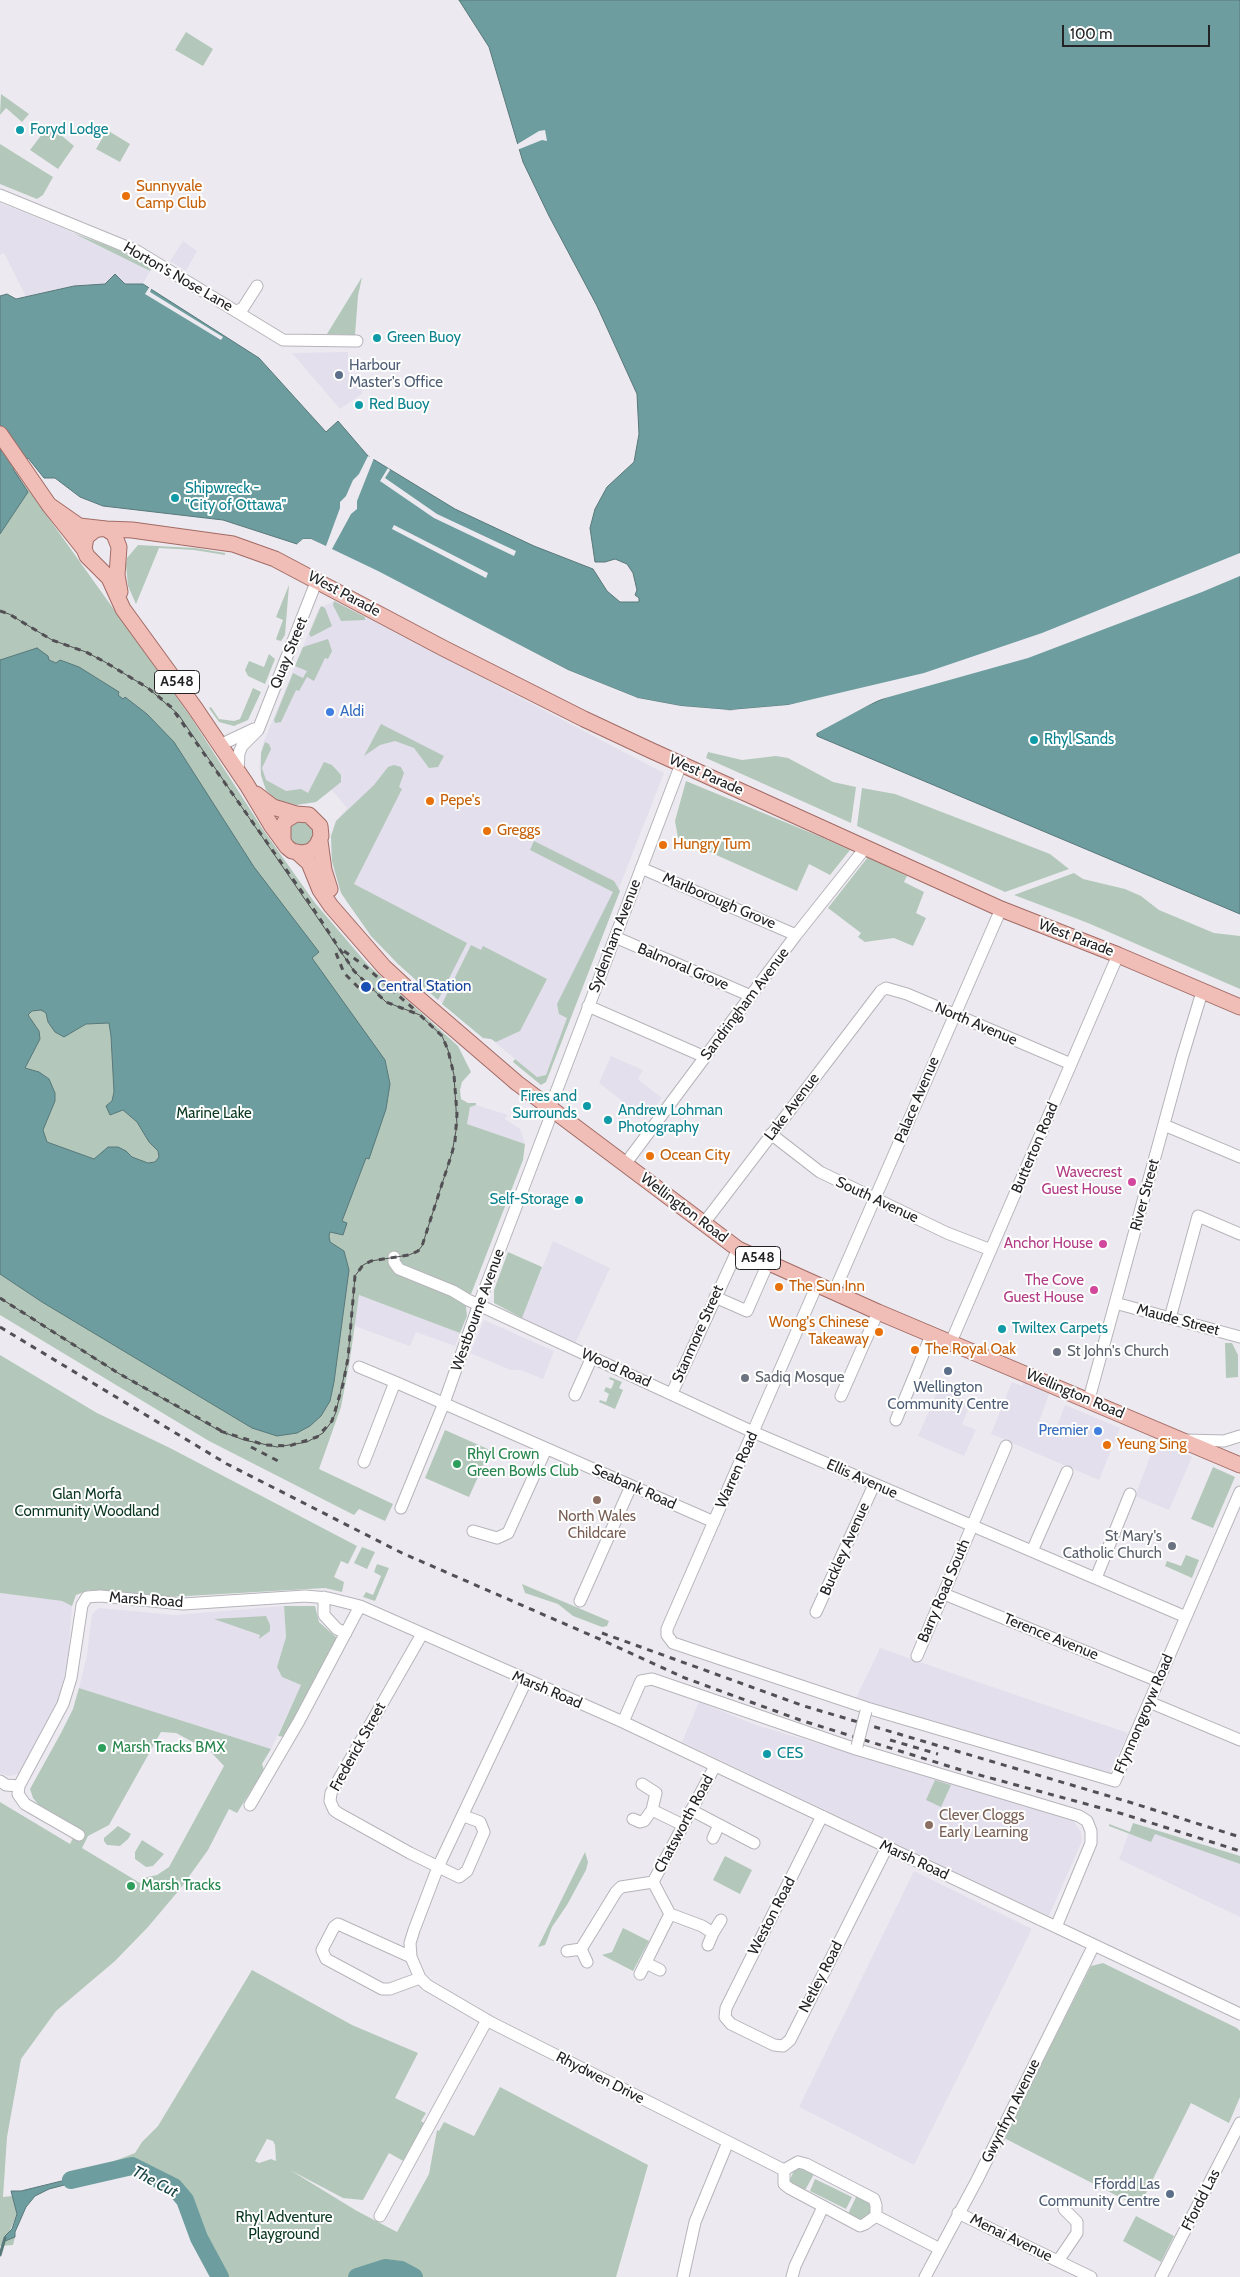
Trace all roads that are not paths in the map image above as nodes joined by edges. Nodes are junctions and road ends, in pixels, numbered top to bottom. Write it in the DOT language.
graph roads {
  1 [pos="0,195"];
  2 [pos="257,286"];
  3 [pos="237,311"];
  4 [pos="357,341"];
  5 [pos="0,434"];
  6 [pos="49,505"];
  7 [pos="103,529"];
  8 [pos="178,537"];
  9 [pos="84,549"];
  10 [pos="118,552"];
  11 [pos="92,562"];
  12 [pos="317,580"];
  13 [pos="132,621"];
  14 [pos="260,725"];
  15 [pos="220,744"];
  16 [pos="681,764"];
  17 [pos="238,771"];
  18 [pos="247,785"];
  19 [pos="296,814"];
  20 [pos="283,841"];
  21 [pos="320,841"];
  22 [pos="866,848"];
  23 [pos="298,853"];
  24 [pos="641,868"];
  25 [pos="1001,909"];
  26 [pos="352,930"];
  27 [pos="796,935"];
  28 [pos="615,937"];
  29 [pos="1118,955"];
  30 [pos="881,991"];
  31 [pos="1202,992"];
  32 [pos="751,996"];
  33 [pos="588,1006"];
  34 [pos="1240,1007"];
  35 [pos="953,1016"];
  36 [pos="705,1057"];
  37 [pos="1071,1064"];
  38 [pos="552,1109"];
  39 [pos="1164,1125"];
  40 [pos="771,1134"];
  41 [pos="1240,1155"];
  42 [pos="626,1163"];
  43 [pos="875,1199"];
  44 [pos="704,1223"];
  45 [pos="1240,1234"];
  46 [pos="738,1249"];
  47 [pos="991,1250"];
  48 [pos="394,1257"];
  49 [pos="768,1263"];
  50 [pos="817,1285"];
  51 [pos="834,1292"];
  52 [pos="715,1296"];
  53 [pos="1115,1303"];
  54 [pos="479,1304"];
  55 [pos="878,1312"];
  56 [pos="1170,1318"];
  57 [pos="932,1333"];
  58 [pos="1240,1337"];
  59 [pos="952,1342"];
  60 [pos="592,1357"];
  61 [pos="359,1367"];
  62 [pos="394,1382"];
  63 [pos="672,1393"];
  64 [pos="575,1395"];
  65 [pos="841,1396"];
  66 [pos="1089,1399"];
  67 [pos="444,1403"];
  68 [pos="896,1420"];
  69 [pos="753,1432"];
  70 [pos="1240,1436"];
  71 [pos="1184,1440"];
  72 [pos="1006,1446"];
  73 [pos="546,1449"];
  74 [pos="364,1462"];
  75 [pos="1240,1465"];
  76 [pos="1067,1472"];
  77 [pos="874,1485"];
  78 [pos="631,1486"];
  79 [pos="1240,1492"];
  80 [pos="1130,1494"];
  81 [pos="401,1508"];
  82 [pos="714,1522"];
  83 [pos="972,1526"];
  84 [pos="473,1532"];
  85 [pos="1032,1551"];
  86 [pos="1096,1578"];
  87 [pos="944,1594"];
  88 [pos="324,1597"];
  89 [pos="580,1601"];
  90 [pos="360,1606"];
  91 [pos="816,1612"];
  92 [pos="1186,1617"];
  93 [pos="346,1633"];
  94 [pos="422,1634"];
  95 [pos="917,1656"];
  96 [pos="526,1681"];
  97 [pos="1158,1681"];
  98 [pos="1149,1702"];
  99 [pos="867,1710"];
  100 [pos="623,1722"];
  101 [pos="1240,1740"];
  102 [pos="856,1747"];
  103 [pos="715,1766"];
  104 [pos="0,1781"];
  105 [pos="642,1784"];
  106 [pos="19,1786"];
  107 [pos="250,1804"];
  108 [pos="652,1810"];
  109 [pos="691,1810"];
  110 [pos="464,1816"];
  111 [pos="822,1816"];
  112 [pos="633,1819"];
  113 [pos="720,1825"];
  114 [pos="683,1826"];
  115 [pos="79,1835"];
  116 [pos="713,1838"];
  117 [pos="754,1843"];
  118 [pos="887,1847"];
  119 [pos="438,1867"];
  120 [pos="652,1882"];
  121 [pos="670,1914"];
  122 [pos="721,1920"];
  123 [pos="1056,1927"];
  124 [pos="713,1933"];
  125 [pos="708,1945"];
  126 [pos="1094,1945"];
  127 [pos="581,1949"];
  128 [pos="567,1951"];
  129 [pos="411,1957"];
  130 [pos="587,1962"];
  131 [pos="646,1962"];
  132 [pos="660,1970"];
  133 [pos="640,1974"];
  134 [pos="420,1978"];
  135 [pos="1240,2014"];
  136 [pos="725,2017"];
  137 [pos="487,2020"];
  138 [pos="1240,2123"];
  139 [pos="728,2142"];
  140 [pos="784,2170"];
  141 [pos="823,2207"];
  142 [pos="1064,2209"];
  143 [pos="958,2213"];
  144 [pos="380,2216"];
  145 [pos="876,2216"];
  146 [pos="940,2249"];
  147 [pos="1058,2261"];
  148 [pos="683,2277"];
  149 [pos="792,2277"];
  150 [pos="925,2277"];
  151 [pos="1091,2277"];
  152 [pos="1161,2277"];
  1 -- 3 [label="street, Horton's Nose Lane"];
  2 -- 3 [label="street"];
  3 -- 4 [label="street, Horton's Nose Lane"];
  5 -- 6 [label="main road, A548"];
  6 -- 7 [label="main road, A548"];
  6 -- 9 [label="main road, A548"];
  7 -- 8 [label="main road, West Parade"];
  7 -- 9 [label="main road"];
  7 -- 10 [label="main road, A548"];
  8 -- 10 [label="main road, West Parade"];
  8 -- 12 [label="main road, West Parade"];
  9 -- 11 [label="main road, A548"];
  10 -- 11 [label="main road"];
  10 -- 13 [label="main road, A548"];
  11 -- 13 [label="main road, A548"];
  12 -- 14 [label="street, Quay Street"];
  12 -- 16 [label="main road, West Parade"];
  13 -- 15 [label="main road, A548"];
  14 -- 15 [label="street"];
  14 -- 17 [label="street, Quay Street"];
  15 -- 17 [label="main road, A548"];
  16 -- 22 [label="main road, West Parade"];
  16 -- 24 [label="street, Sydenham Avenue"];
  17 -- 18 [label="main road, A548"];
  18 -- 19 [label="main road, A548"];
  18 -- 20 [label="main road, A548"];
  19 -- 20 [label="main road"];
  19 -- 21 [label="main road"];
  20 -- 23 [label="main road"];
  21 -- 23 [label="main road"];
  21 -- 26 [label="main road, Wellington Road / A548"];
  22 -- 25 [label="main road, West Parade"];
  22 -- 27 [label="street, Sandringham Avenue"];
  23 -- 26 [label="main road, Wellington Road / A548"];
  24 -- 27 [label="street, Marlborough Grove"];
  24 -- 28 [label="street, Sydenham Avenue"];
  25 -- 29 [label="main road, West Parade"];
  25 -- 35 [label="street, Palace Avenue"];
  26 -- 38 [label="main road, Wellington Road / A548"];
  27 -- 32 [label="street, Sandringham Avenue"];
  28 -- 32 [label="street, Balmoral Grove"];
  28 -- 33 [label="street, Sydenham Avenue"];
  29 -- 31 [label="main road, West Parade"];
  29 -- 37 [label="street, Butterton Road"];
  30 -- 35 [label="street, North Avenue"];
  30 -- 40 [label="street, Lake Avenue"];
  31 -- 34 [label="main road, West Parade"];
  31 -- 39 [label="street, River Street"];
  32 -- 36 [label="street, Sandringham Avenue"];
  33 -- 36 [label="street"];
  33 -- 38 [label="street, Sydenham Avenue"];
  35 -- 37 [label="street, North Avenue"];
  35 -- 43 [label="street, Palace Avenue"];
  36 -- 42 [label="street, Sandringham Avenue"];
  37 -- 47 [label="street, Butterton Road"];
  38 -- 42 [label="main road, Wellington Road / A548"];
  38 -- 54 [label="street, Westbourne Avenue"];
  39 -- 41 [label="street"];
  39 -- 53 [label="street, River Street"];
  40 -- 43 [label="street, South Avenue"];
  40 -- 44 [label="street, Lake Avenue"];
  42 -- 44 [label="main road, Wellington Road / A548"];
  43 -- 47 [label="street, South Avenue"];
  43 -- 51 [label="street, Palace Avenue"];
  44 -- 46 [label="main road, Wellington Road / A548"];
  45 -- 56 [label="street"];
  46 -- 49 [label="main road, Wellington Road / A548"];
  46 -- 52 [label="street, Stanmore Street"];
  47 -- 59 [label="street, Butterton Road"];
  48 -- 54 [label="street, Wood Road"];
  49 -- 50 [label="main road, Wellington Road / A548"];
  49 -- 52 [label="street"];
  50 -- 51 [label="main road, Wellington Road / A548"];
  50 -- 69 [label="street, Warren Road"];
  51 -- 55 [label="main road, Wellington Road / A548"];
  52 -- 63 [label="street, Stanmore Street"];
  53 -- 56 [label="street, Maude Street"];
  53 -- 66 [label="street, River Street"];
  54 -- 60 [label="street, Wood Road"];
  54 -- 67 [label="street, Westbourne Avenue"];
  55 -- 57 [label="main road, Wellington Road / A548"];
  55 -- 65 [label="street"];
  56 -- 58 [label="street, Maude Street"];
  57 -- 59 [label="main road, Wellington Road / A548"];
  57 -- 68 [label="street"];
  59 -- 66 [label="main road, Wellington Road / A548"];
  60 -- 63 [label="street, Wood Road"];
  60 -- 64 [label="street"];
  61 -- 62 [label="street, Seabank Road"];
  62 -- 67 [label="street, Seabank Road"];
  62 -- 74 [label="street"];
  63 -- 69 [label="street, Wood Road"];
  66 -- 71 [label="main road, Wellington Road / A548"];
  67 -- 73 [label="street, Seabank Road"];
  67 -- 81 [label="street, Westbourne Avenue"];
  69 -- 77 [label="street, Ellis Avenue"];
  69 -- 82 [label="street, Warren Road"];
  70 -- 71 [label="street"];
  71 -- 75 [label="main road, Wellington Road / A548"];
  72 -- 83 [label="street, Barry Road South"];
  73 -- 78 [label="street, Seabank Road"];
  73 -- 84 [label="street"];
  76 -- 85 [label="street"];
  77 -- 83 [label="street, Ellis Avenue"];
  77 -- 91 [label="street, Buckley Avenue"];
  78 -- 82 [label="street, Seabank Road"];
  78 -- 89 [label="street"];
  79 -- 92 [label="street, Ffynnongroyw Road"];
  80 -- 86 [label="street"];
  82 -- 99 [label="street, Warren Road"];
  83 -- 85 [label="street, Ellis Avenue"];
  83 -- 87 [label="street, Barry Road South"];
  85 -- 86 [label="street, Ellis Avenue"];
  86 -- 92 [label="street, Ellis Avenue"];
  87 -- 95 [label="street, Barry Road South"];
  87 -- 97 [label="street, Terence Avenue"];
  88 -- 90 [label="street, Marsh Road"];
  88 -- 93 [label="street"];
  88 -- 106 [label="street, Marsh Road"];
  90 -- 93 [label="street"];
  90 -- 94 [label="street, Marsh Road"];
  92 -- 97 [label="street, Ffynnongroyw Road"];
  93 -- 107 [label="street"];
  94 -- 96 [label="street, Marsh Road"];
  94 -- 119 [label="street, Frederick Street"];
  96 -- 100 [label="street, Marsh Road"];
  96 -- 110 [label="street"];
  97 -- 98 [label="street, Ffynnongroyw Road"];
  98 -- 99 [label="street, Ffynnongroyw Road"];
  98 -- 101 [label="street"];
  99 -- 102 [label="street, bridge"];
  100 -- 102 [label="street"];
  100 -- 103 [label="street, Marsh Road"];
  102 -- 123 [label="street"];
  103 -- 109 [label="street, Chatsworth Road"];
  103 -- 111 [label="street, Marsh Road"];
  104 -- 106 [label="street"];
  105 -- 108 [label="street"];
  106 -- 115 [label="street"];
  108 -- 112 [label="street"];
  108 -- 114 [label="street"];
  109 -- 113 [label="street"];
  109 -- 114 [label="street, Chatsworth Road"];
  110 -- 119 [label="street"];
  110 -- 119 [label="street"];
  111 -- 118 [label="street, Marsh Road"];
  111 -- 136 [label="street, Weston Road"];
  113 -- 116 [label="street"];
  113 -- 117 [label="street"];
  114 -- 120 [label="street, Chatsworth Road"];
  118 -- 123 [label="street, Marsh Road"];
  118 -- 136 [label="street, Netley Road"];
  119 -- 129 [label="street"];
  120 -- 121 [label="street"];
  120 -- 127 [label="street, Chatsworth Road"];
  121 -- 124 [label="street"];
  121 -- 131 [label="street"];
  122 -- 124 [label="street"];
  123 -- 126 [label="street, Marsh Road"];
  124 -- 125 [label="street"];
  126 -- 135 [label="street, Marsh Road"];
  126 -- 143 [label="street, Gwynfryn Avenue"];
  127 -- 128 [label="street"];
  127 -- 130 [label="street"];
  129 -- 134 [label="street"];
  129 -- 134 [label="street"];
  131 -- 132 [label="street"];
  131 -- 133 [label="street"];
  134 -- 137 [label="street, Rhydwen Drive"];
  137 -- 139 [label="street, Rhydwen Drive"];
  137 -- 144 [label="street"];
  138 -- 152 [label="street, Ffordd Las"];
  139 -- 140 [label="street, Rhydwen Drive"];
  139 -- 148 [label="street"];
  140 -- 141 [label="street"];
  140 -- 145 [label="street"];
  141 -- 145 [label="street"];
  141 -- 149 [label="street"];
  142 -- 147 [label="street"];
  143 -- 146 [label="street, Gwynfryn Avenue"];
  143 -- 147 [label="street, Menai Avenue"];
  145 -- 146 [label="street"];
  146 -- 150 [label="street, Gwynfryn Avenue"];
  147 -- 151 [label="street, Menai Avenue"];
}
